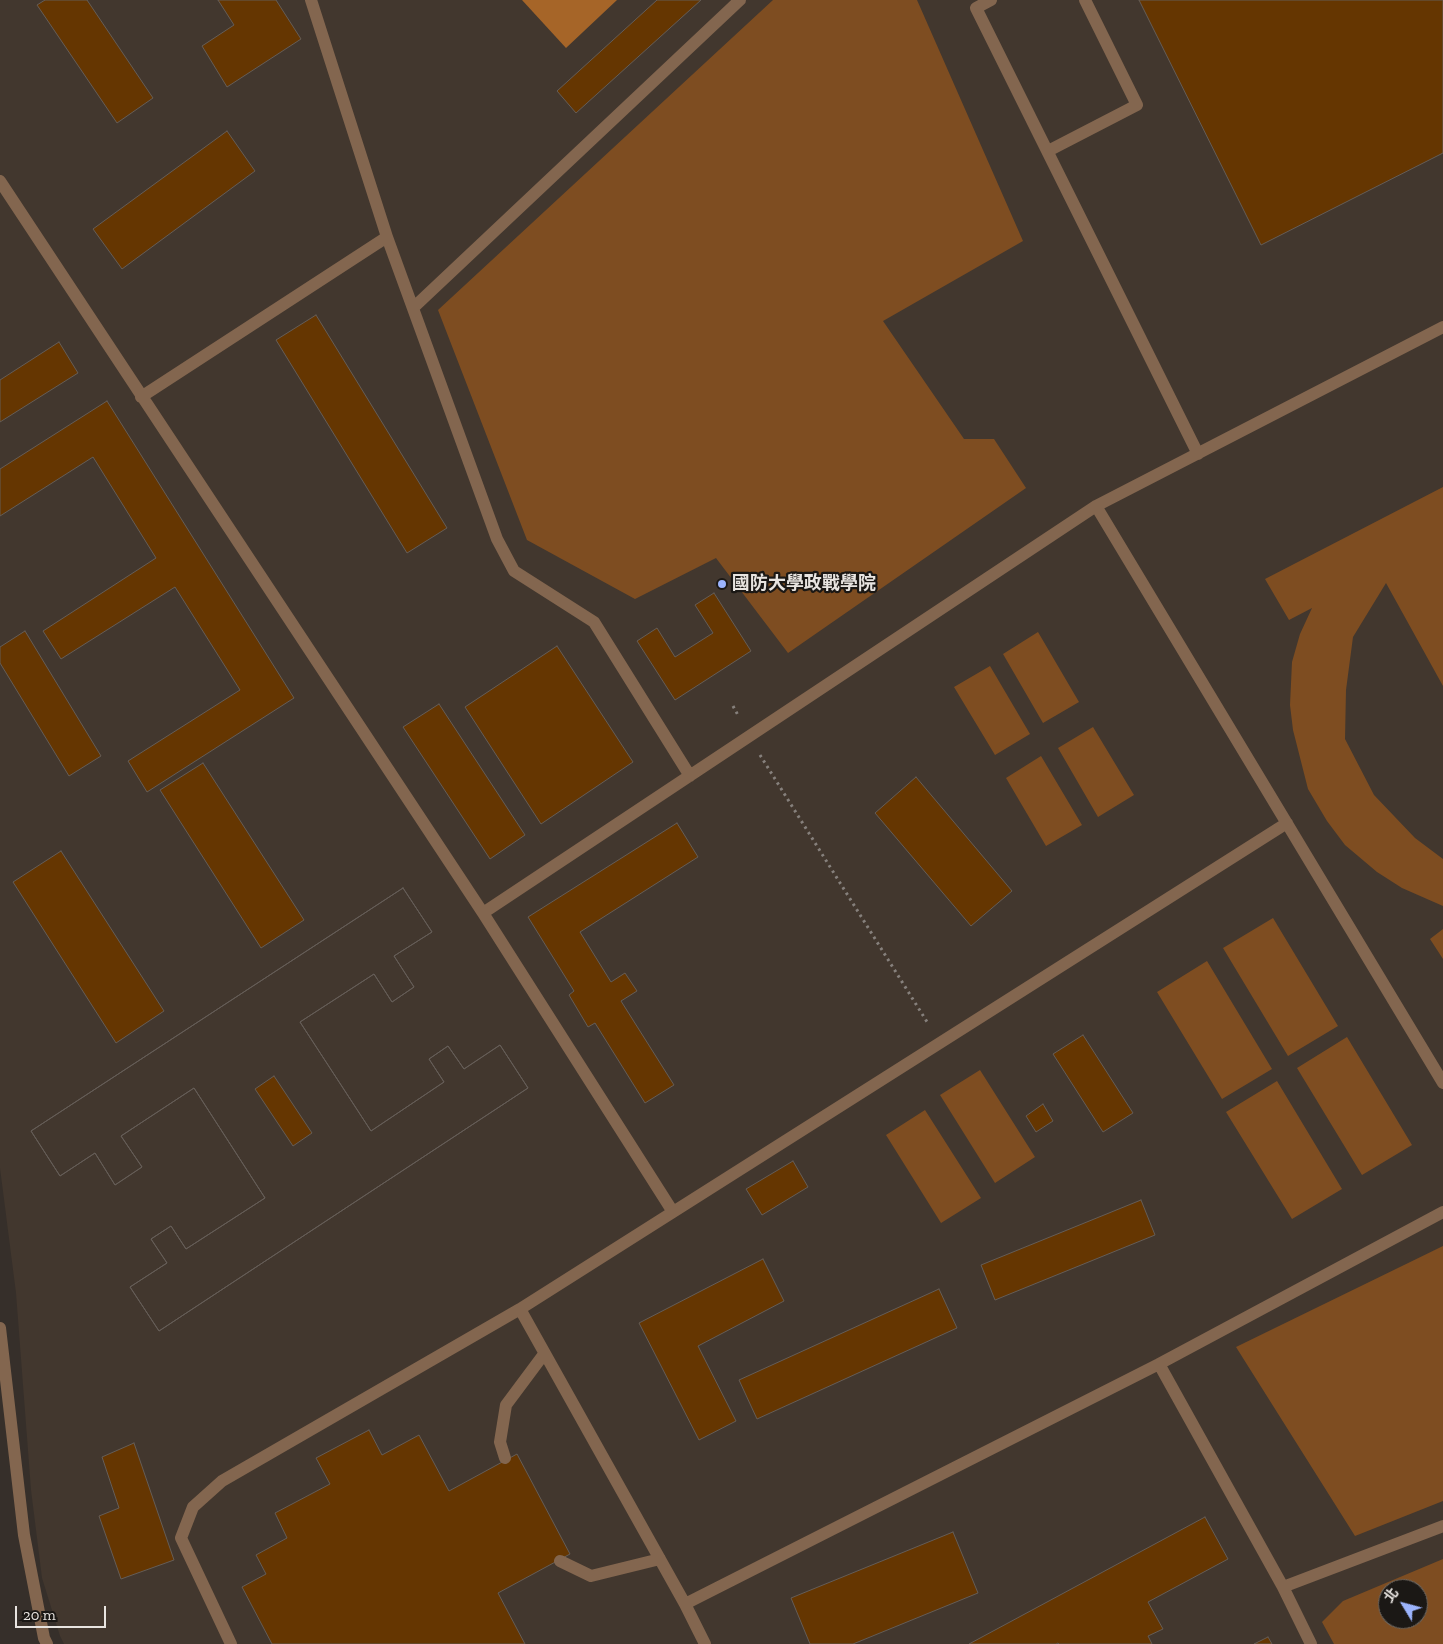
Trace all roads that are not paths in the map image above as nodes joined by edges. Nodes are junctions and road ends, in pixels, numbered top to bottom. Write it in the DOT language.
graph roads {
  1 [pos="311,0"];
  2 [pos="740,0"];
  3 [pos="991,0"];
  4 [pos="1085,0"];
  5 [pos="1048,151"];
  6 [pos="0,181"];
  7 [pos="387,237"];
  8 [pos="413,308"];
  9 [pos="1443,327"];
  10 [pos="141,397"];
  11 [pos="1198,454"];
  12 [pos="1096,506"];
  13 [pos="690,776"];
  14 [pos="1287,823"];
  15 [pos="483,913"];
  16 [pos="1443,1082"];
  17 [pos="673,1212"];
  18 [pos="1443,1212"];
  19 [pos="520,1309"];
  20 [pos="0,1328"];
  21 [pos="544,1354"];
  22 [pos="1159,1364"];
  23 [pos="505,1458"];
  24 [pos="1443,1526"];
  25 [pos="660,1560"];
  26 [pos="560,1561"];
  27 [pos="1283,1587"];
  28 [pos="685,1604"];
  29 [pos="47,1644"];
  30 [pos="231,1644"];
  31 [pos="705,1644"];
  32 [pos="1311,1644"];
  1 -- 7 [label="lane"];
  2 -- 8 [label="lane"];
  3 -- 5 [label="lane"];
  4 -- 5 [label="lane"];
  5 -- 11 [label="lane"];
  6 -- 10 [label="lane"];
  7 -- 8 [label="lane"];
  7 -- 10 [label="lane"];
  8 -- 13 [label="lane"];
  9 -- 11 [label="lane"];
  10 -- 15 [label="lane"];
  11 -- 12 [label="lane"];
  12 -- 13 [label="lane"];
  12 -- 14 [label="lane"];
  13 -- 15 [label="lane"];
  14 -- 16 [label="lane"];
  14 -- 17 [label="lane"];
  15 -- 17 [label="lane"];
  17 -- 19 [label="lane"];
  18 -- 22 [label="lane"];
  19 -- 21 [label="lane"];
  19 -- 30 [label="lane"];
  20 -- 29 [label="lane"];
  21 -- 23 [label="lane"];
  21 -- 25 [label="lane"];
  22 -- 27 [label="lane"];
  22 -- 28 [label="lane"];
  24 -- 27 [label="lane"];
  25 -- 26 [label="lane"];
  25 -- 28 [label="lane"];
  27 -- 32 [label="lane"];
  28 -- 31 [label="lane"];
}
